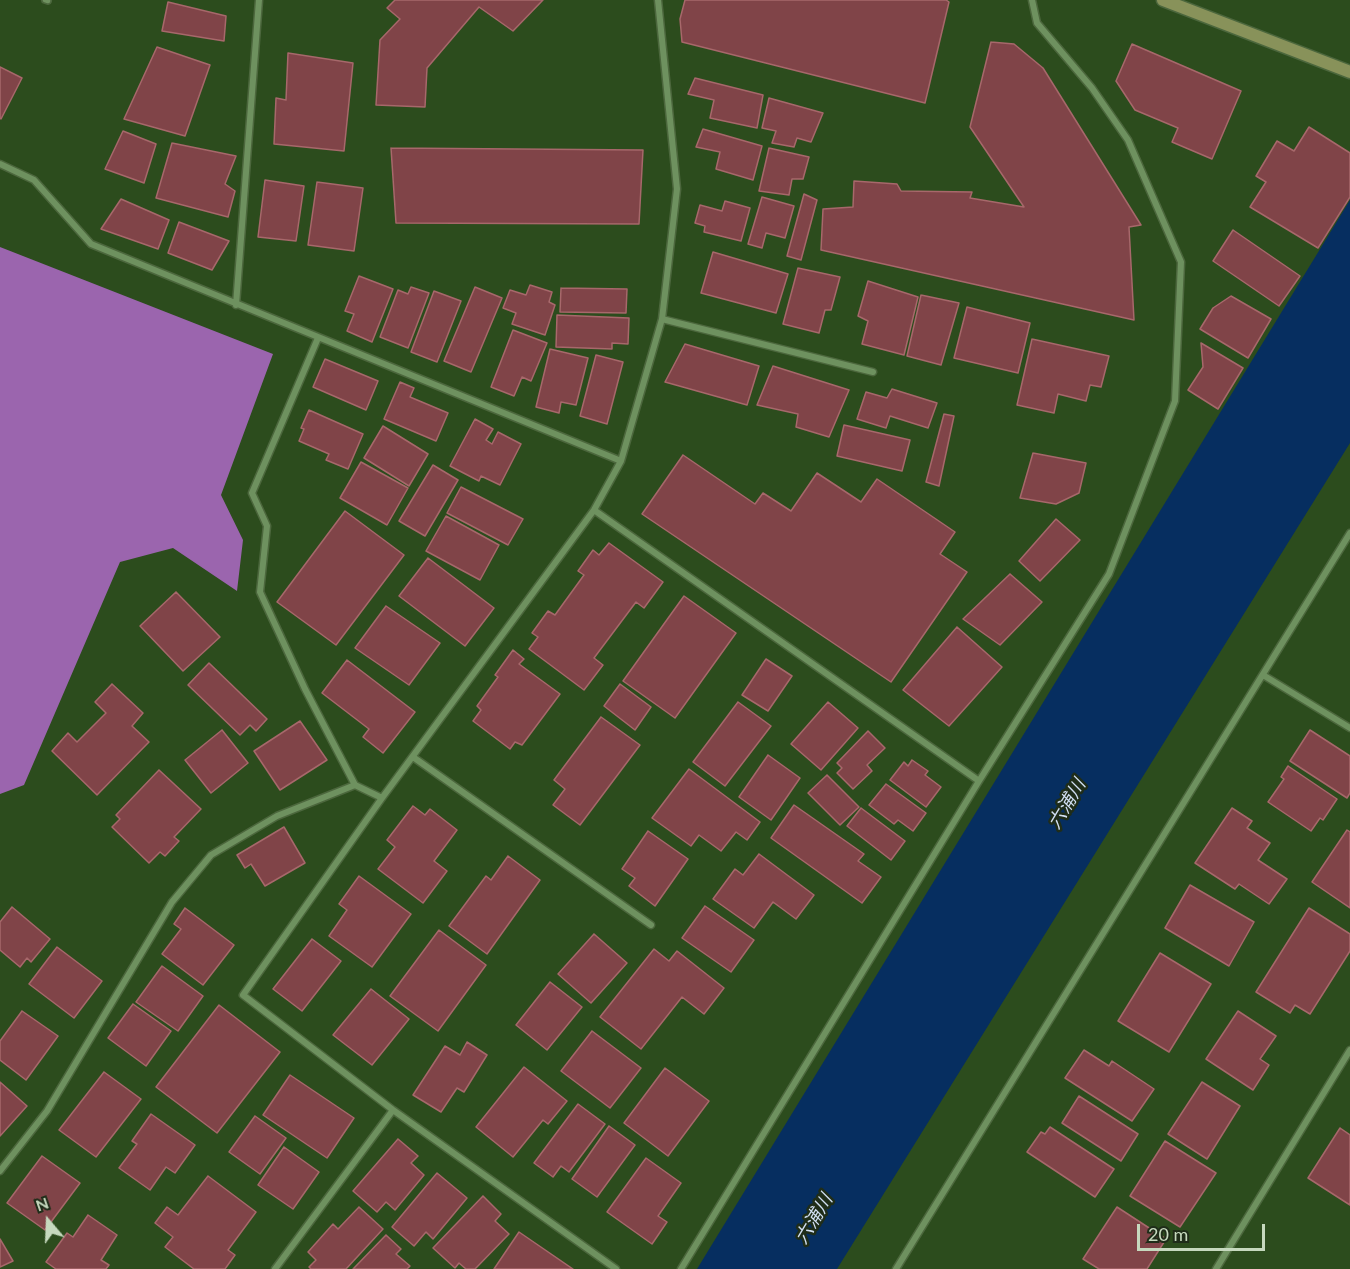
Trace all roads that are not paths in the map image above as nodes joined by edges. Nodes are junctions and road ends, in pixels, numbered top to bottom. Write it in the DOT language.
graph roads {
  1 [pos="259,0"];
  2 [pos="658,0"];
  3 [pos="1032,0"];
  4 [pos="1163,0"];
  5 [pos="1350,72"];
  6 [pos="0,164"];
  7 [pos="236,305"];
  8 [pos="662,319"];
  9 [pos="318,338"];
  10 [pos="873,372"];
  11 [pos="621,461"];
  12 [pos="594,510"];
  13 [pos="1350,533"];
  14 [pos="1263,675"];
  15 [pos="1350,728"];
  16 [pos="413,757"];
  17 [pos="979,781"];
  18 [pos="355,785"];
  19 [pos="382,798"];
  20 [pos="651,925"];
  21 [pos="1350,1050"];
  22 [pos="393,1110"];
  23 [pos="0,1172"];
  24 [pos="277,1266"];
  25 [pos="285,1269"];
  26 [pos="616,1269"];
  27 [pos="681,1269"];
  28 [pos="896,1269"];
  29 [pos="1216,1269"];
  1 -- 7 [label="street"];
  2 -- 8 [label="street"];
  3 -- 17 [label="street"];
  4 -- 5 [label="street"];
  6 -- 7 [label="street"];
  7 -- 9 [label="street"];
  8 -- 10 [label="street"];
  8 -- 11 [label="street"];
  9 -- 11 [label="street"];
  9 -- 18 [label="street"];
  11 -- 12 [label="street"];
  12 -- 16 [label="street"];
  12 -- 17 [label="street"];
  13 -- 14 [label="street"];
  14 -- 15 [label="street"];
  14 -- 28 [label="street"];
  16 -- 19 [label="street"];
  16 -- 20 [label="street"];
  17 -- 27 [label="street"];
  18 -- 19 [label="street"];
  18 -- 23 [label="street"];
  19 -- 22 [label="street"];
  21 -- 29 [label="street"];
  22 -- 24 [label="street"];
  22 -- 26 [label="street"];
  24 -- 25 [label="street"];
}
